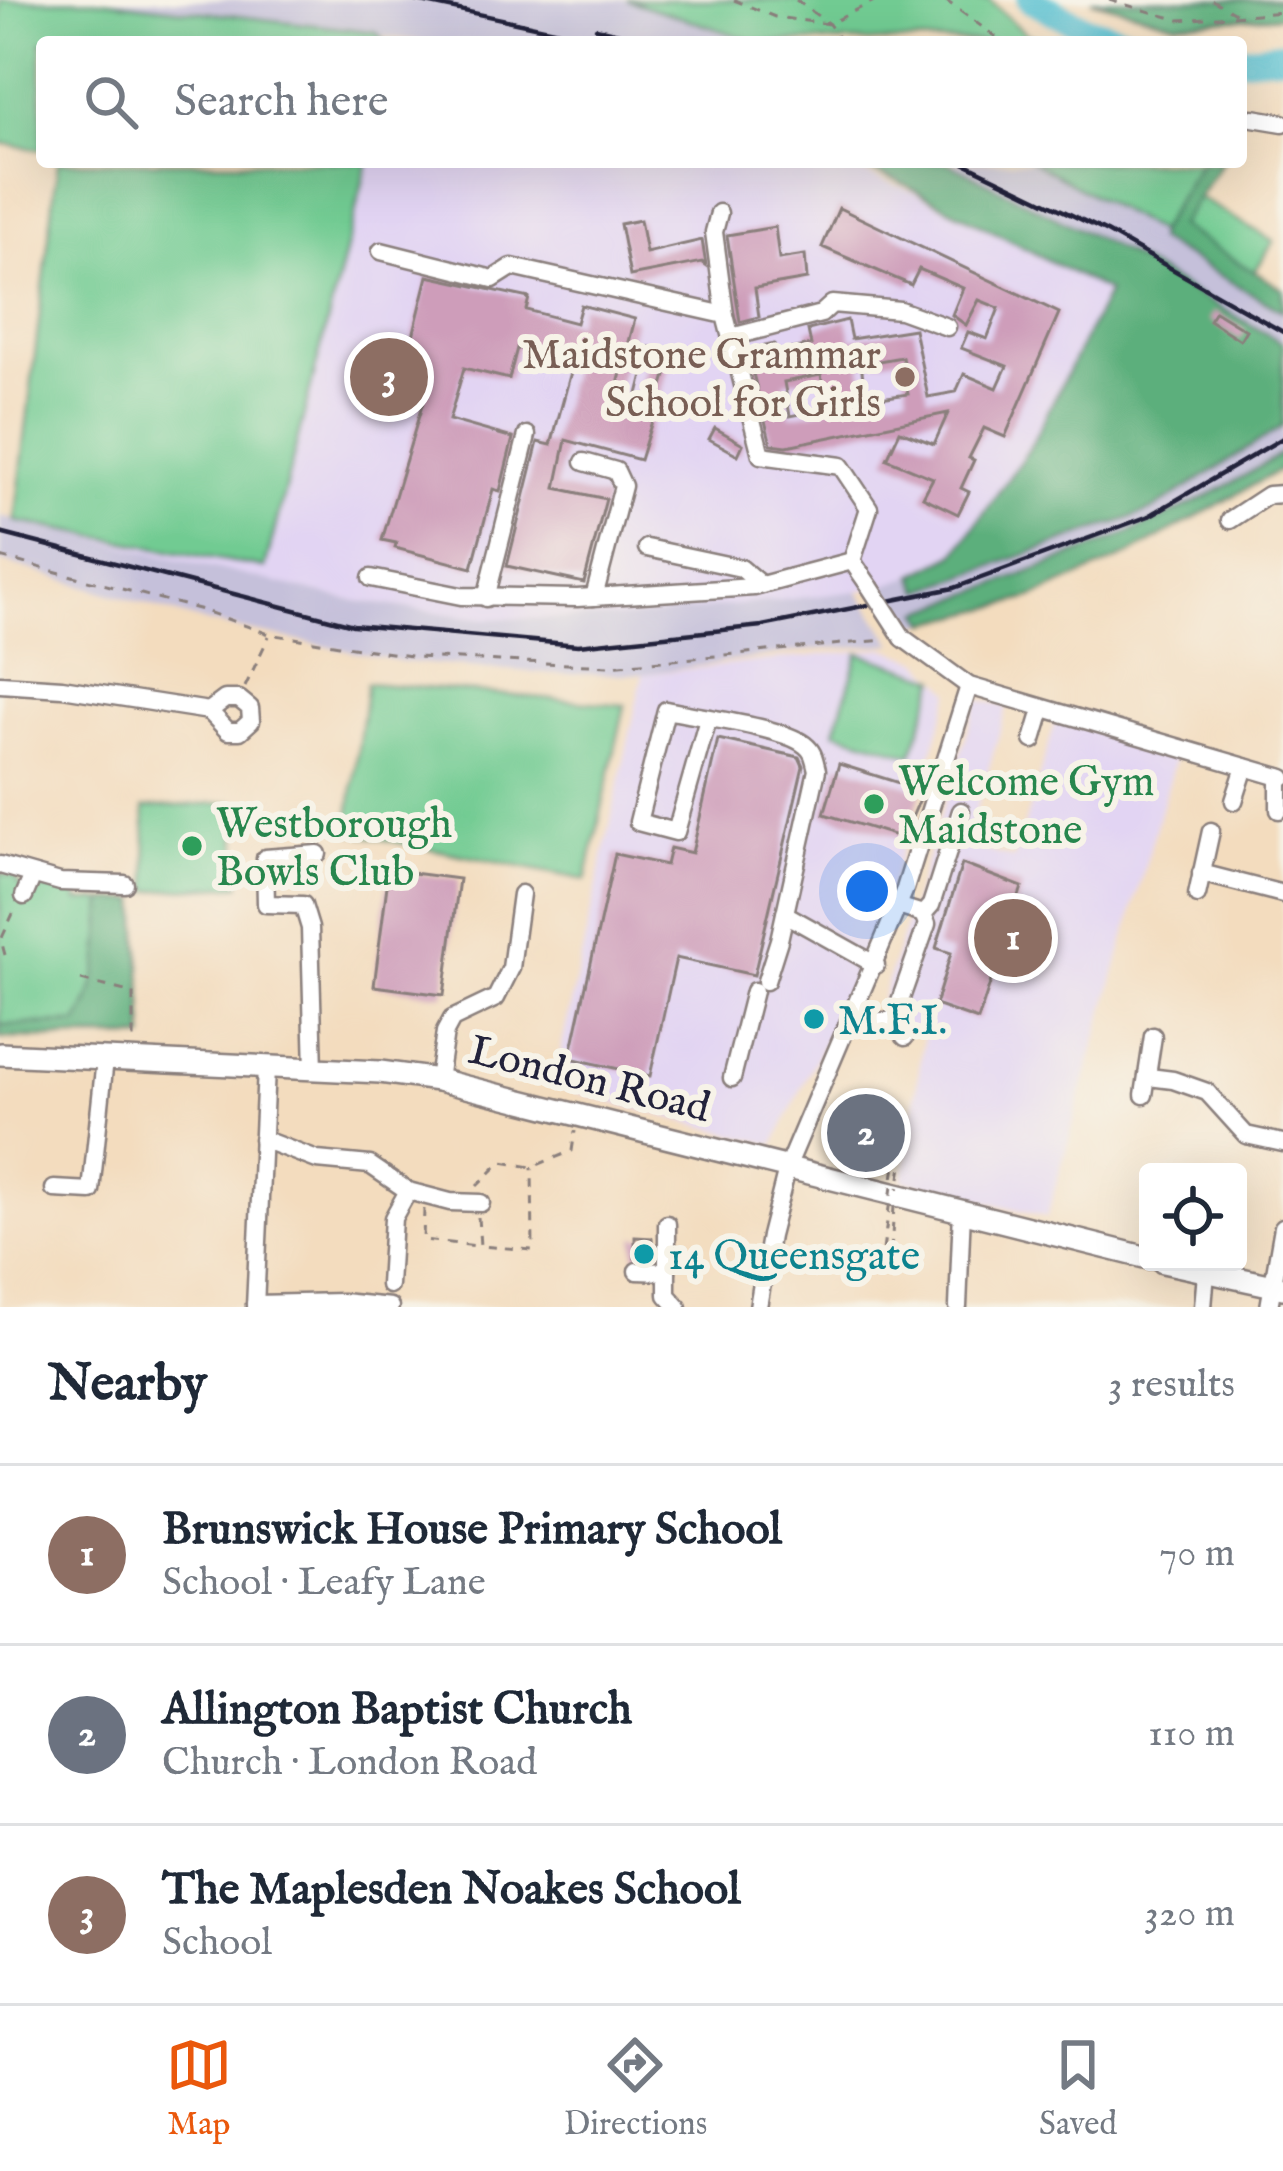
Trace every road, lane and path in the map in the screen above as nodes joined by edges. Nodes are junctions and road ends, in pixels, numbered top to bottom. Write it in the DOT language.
graph roads {
  1 [pos="734,0"];
  2 [pos="796,0"];
  3 [pos="876,0"];
  4 [pos="944,0"];
  5 [pos="1109,0"];
  6 [pos="1212,0"];
  7 [pos="1283,12"];
  8 [pos="1243,17"];
  9 [pos="829,24"];
  10 [pos="837,36"];
  11 [pos="995,36"];
  12 [pos="1253,118"];
  13 [pos="1283,123"];
  14 [pos="719,213"];
  15 [pos="381,251"];
  16 [pos="725,315"];
  17 [pos="947,326"];
  18 [pos="731,337"];
  19 [pos="527,435"];
  20 [pos="584,462"];
  21 [pos="1283,494"];
  22 [pos="1230,520"];
  23 [pos="647,548"];
  24 [pos="0,557"];
  25 [pos="852,561"];
  26 [pos="371,578"];
  27 [pos="761,585"];
  28 [pos="594,597"];
  29 [pos="487,598"];
  30 [pos="269,634"];
  31 [pos="903,638"];
  32 [pos="0,684"];
  33 [pos="969,686"];
  34 [pos="239,699"];
  35 [pos="1042,710"];
  36 [pos="209,711"];
  37 [pos="707,719"];
  38 [pos="1033,740"];
  39 [pos="1246,767"];
  40 [pos="1281,778"];
  41 [pos="1234,801"];
  42 [pos="1279,810"];
  43 [pos="961,811"];
  44 [pos="1211,831"];
  45 [pos="318,854"];
  46 [pos="0,865"];
  47 [pos="1201,873"];
  48 [pos="33,875"];
  49 [pos="125,884"];
  50 [pos="1283,894"];
  51 [pos="521,895"];
  52 [pos="1197,895"];
  53 [pos="25,896"];
  54 [pos="902,897"];
  55 [pos="785,914"];
  56 [pos="923,914"];
  57 [pos="4,955"];
  58 [pos="875,965"];
  59 [pos="81,980"];
  60 [pos="851,1021"];
  61 [pos="893,1021"];
  62 [pos="134,1029"];
  63 [pos="1154,1036"];
  64 [pos="905,1037"];
  65 [pos="0,1054"];
  66 [pos="105,1059"];
  67 [pos="266,1068"];
  68 [pos="314,1070"];
  69 [pos="732,1078"];
  70 [pos="438,1080"];
  71 [pos="577,1113"];
  72 [pos="262,1139"];
  73 [pos="1283,1143"];
  74 [pos="788,1165"];
  75 [pos="532,1167"];
  76 [pos="54,1189"];
  77 [pos="898,1189"];
  78 [pos="416,1193"];
  79 [pos="450,1202"];
  80 [pos="894,1206"];
  81 [pos="480,1208"];
  82 [pos="962,1210"];
  83 [pos="667,1224"];
  84 [pos="1283,1227"];
  85 [pos="480,1246"];
  86 [pos="1139,1256"];
  87 [pos="637,1271"];
  88 [pos="1198,1271"];
  89 [pos="667,1272"];
  90 [pos="1206,1273"];
  91 [pos="389,1285"];
  92 [pos="1274,1293"];
  93 [pos="255,1306"];
  94 [pos="390,1307"];
  95 [pos="677,1307"];
  96 [pos="758,1307"];
  97 [pos="958,1307"];
  98 [pos="1203,1307"];
  1 -- 9 [label="path"];
  2 -- 9 [label="path"];
  3 -- 9 [label="path"];
  4 -- 11 [label="path"];
  5 -- 8 [label="path"];
  6 -- 8 [label="path"];
  7 -- 8 [label="path"];
  9 -- 10 [label="path"];
  12 -- 13 [label="street"];
  14 -- 16 [label="street"];
  15 -- 16 [label="street"];
  16 -- 18 [label="street"];
  17 -- 18 [label="street"];
  18 -- 25 [label="street"];
  19 -- 29 [label="street"];
  20 -- 28 [label="street"];
  21 -- 22 [label="street"];
  23 -- 27 [label="street"];
  24 -- 30 [label="path"];
  25 -- 27 [label="street"];
  25 -- 31 [label="street, bridge"];
  26 -- 29 [label="street"];
  27 -- 28 [label="street"];
  28 -- 29 [label="street"];
  30 -- 31 [label="path"];
  30 -- 34 [label="path"];
  31 -- 33 [label="street"];
  32 -- 36 [label="street"];
  33 -- 35 [label="street"];
  33 -- 54 [label="street"];
  34 -- 36 [label="street"];
  34 -- 36 [label="street"];
  35 -- 38 [label="street"];
  35 -- 39 [label="street"];
  37 -- 37 [label="street"];
  37 -- 55 [label="street"];
  39 -- 40 [label="street"];
  39 -- 41 [label="street"];
  40 -- 42 [label="street"];
  43 -- 56 [label="street"];
  44 -- 47 [label="street"];
  45 -- 68 [label="street"];
  46 -- 48 [label="street"];
  47 -- 50 [label="street"];
  47 -- 52 [label="street"];
  48 -- 49 [label="street"];
  48 -- 53 [label="street"];
  51 -- 70 [label="street"];
  53 -- 57 [label="path"];
  54 -- 56 [label="street"];
  54 -- 58 [label="street"];
  55 -- 58 [label="street"];
  55 -- 69 [label="street"];
  56 -- 61 [label="street"];
  58 -- 60 [label="street"];
  59 -- 62 [label="path"];
  60 -- 61 [label="street"];
  60 -- 74 [label="street"];
  61 -- 64 [label="street"];
  63 -- 73 [label="street"];
  65 -- 66 [label="main road, London Road"];
  66 -- 67 [label="main road, London Road"];
  66 -- 76 [label="street"];
  67 -- 68 [label="main road, London Road"];
  67 -- 72 [label="street"];
  68 -- 70 [label="main road, London Road"];
  70 -- 71 [label="main road, London Road"];
  71 -- 74 [label="main road, London Road"];
  71 -- 75 [label="path"];
  72 -- 78 [label="street"];
  72 -- 93 [label="street"];
  74 -- 82 [label="main road, London Road"];
  74 -- 96 [label="street"];
  75 -- 79 [label="path"];
  75 -- 85 [label="path"];
  77 -- 80 [label="path, bridge"];
  78 -- 79 [label="street"];
  78 -- 85 [label="path"];
  78 -- 91 [label="street"];
  79 -- 81 [label="street"];
  81 -- 85 [label="path"];
  82 -- 86 [label="main road, London Road"];
  82 -- 97 [label="street"];
  83 -- 89 [label="street"];
  84 -- 92 [label="street"];
  87 -- 89 [label="street"];
  88 -- 90 [label="main road"];
  89 -- 95 [label="street"];
  90 -- 92 [label="main road"];
  90 -- 98 [label="street"];
  93 -- 94 [label="street"];
}
